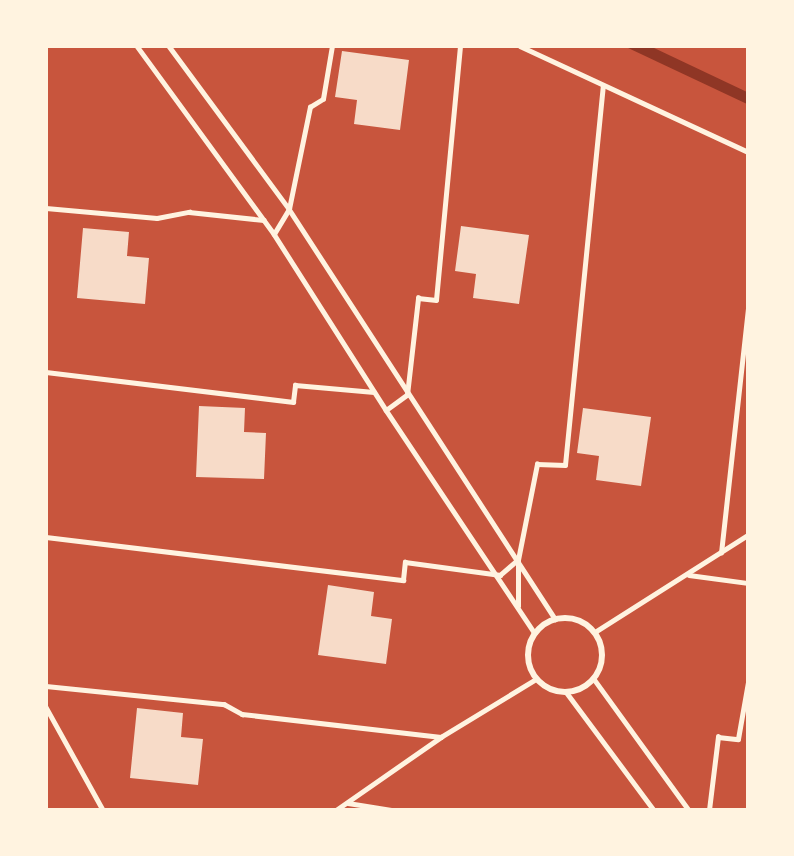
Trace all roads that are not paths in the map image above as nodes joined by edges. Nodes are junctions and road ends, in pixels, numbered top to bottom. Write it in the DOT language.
graph roads {
  1 [pos="137,46"];
  2 [pos="169,46"];
  3 [pos="332,46"];
  4 [pos="460,46"];
  5 [pos="520,46"];
  6 [pos="603,86"];
  7 [pos="747,152"];
  8 [pos="46,208"];
  9 [pos="289,209"];
  10 [pos="264,220"];
  11 [pos="274,234"];
  12 [pos="747,309"];
  13 [pos="46,372"];
  14 [pos="374,392"];
  15 [pos="407,395"];
  16 [pos="386,410"];
  17 [pos="747,535"];
  18 [pos="46,537"];
  19 [pos="721,553"];
  20 [pos="518,560"];
  21 [pos="689,575"];
  22 [pos="500,576"];
  23 [pos="747,583"];
  24 [pos="518,607"];
  25 [pos="555,619"];
  26 [pos="596,632"];
  27 [pos="535,633"];
  28 [pos="536,679"];
  29 [pos="594,680"];
  30 [pos="747,682"];
  31 [pos="46,686"];
  32 [pos="567,693"];
  33 [pos="46,706"];
  34 [pos="441,736"];
  35 [pos="348,802"];
  36 [pos="103,810"];
  37 [pos="336,810"];
  38 [pos="392,810"];
  39 [pos="654,810"];
  40 [pos="689,810"];
  41 [pos="709,810"];
  1 -- 10 [label="lane"];
  2 -- 9 [label="lane"];
  3 -- 9 [label="lane"];
  4 -- 15 [label="lane"];
  5 -- 6 [label="lane"];
  6 -- 7 [label="lane"];
  6 -- 20 [label="lane"];
  8 -- 10 [label="lane"];
  9 -- 11 [label="lane"];
  9 -- 15 [label="lane"];
  10 -- 11 [label="lane"];
  11 -- 14 [label="lane"];
  12 -- 19 [label="lane"];
  13 -- 14 [label="lane"];
  14 -- 16 [label="lane"];
  15 -- 16 [label="lane"];
  15 -- 20 [label="lane"];
  16 -- 22 [label="lane"];
  17 -- 19 [label="lane"];
  18 -- 22 [label="lane"];
  19 -- 21 [label="lane"];
  20 -- 22 [label="lane"];
  20 -- 24 [label="lane"];
  20 -- 25 [label="lane"];
  21 -- 23 [label="lane"];
  21 -- 26 [label="lane"];
  22 -- 24 [label="lane"];
  24 -- 27 [label="lane"];
  25 -- 26 [label="street"];
  25 -- 27 [label="street"];
  26 -- 29 [label="street"];
  27 -- 28 [label="street"];
  28 -- 32 [label="street"];
  28 -- 34 [label="lane"];
  29 -- 32 [label="street"];
  29 -- 40 [label="lane"];
  30 -- 41 [label="lane"];
  31 -- 34 [label="lane"];
  32 -- 39 [label="lane"];
  33 -- 36 [label="lane"];
  34 -- 35 [label="lane"];
  35 -- 37 [label="lane"];
  35 -- 38 [label="lane"];
}
